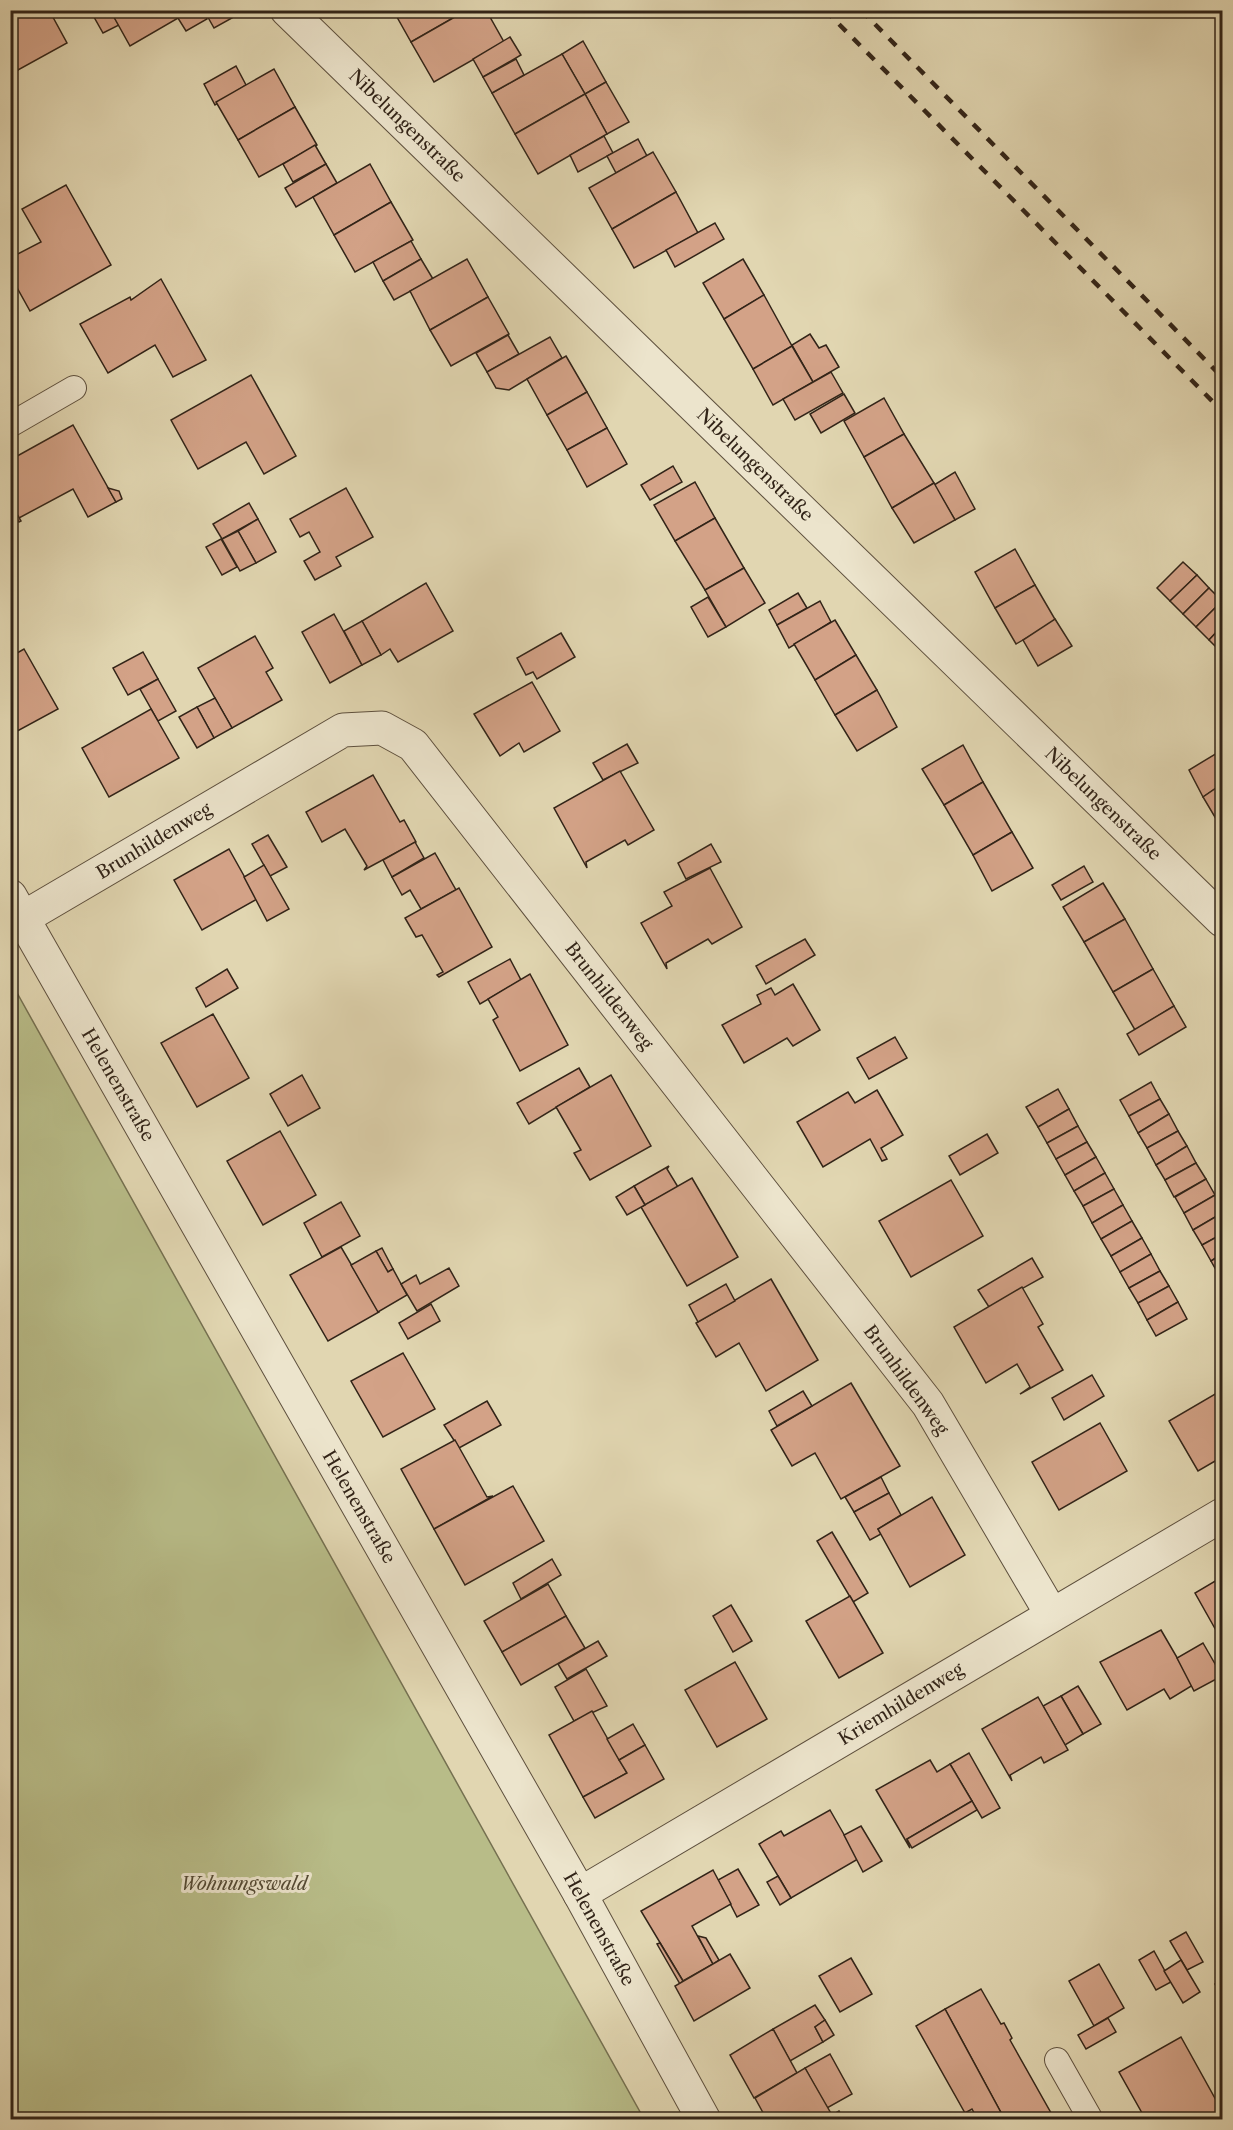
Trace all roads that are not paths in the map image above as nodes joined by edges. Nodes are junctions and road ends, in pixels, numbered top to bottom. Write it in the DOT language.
graph roads {
  1 [pos="287,10"];
  2 [pos="74,388"];
  3 [pos="10,425"];
  4 [pos="17,907"];
  5 [pos="1222,920"];
  6 [pos="1222,1515"];
  7 [pos="1052,1616"];
  8 [pos="580,1894"];
  9 [pos="1057,2060"];
  10 [pos="704,2120"];
  11 [pos="1091,2120"];
  1 -- 5 [label="street, Nibelungenstraße"];
  2 -- 3 [label="lane"];
  4 -- 7 [label="street, Brunhildenweg"];
  4 -- 8 [label="street, Helenenstraße"];
  6 -- 7 [label="street, Kriemhildenweg"];
  7 -- 8 [label="street, Kriemhildenweg"];
  8 -- 10 [label="street, Helenenstraße"];
  9 -- 11 [label="lane"];
}
